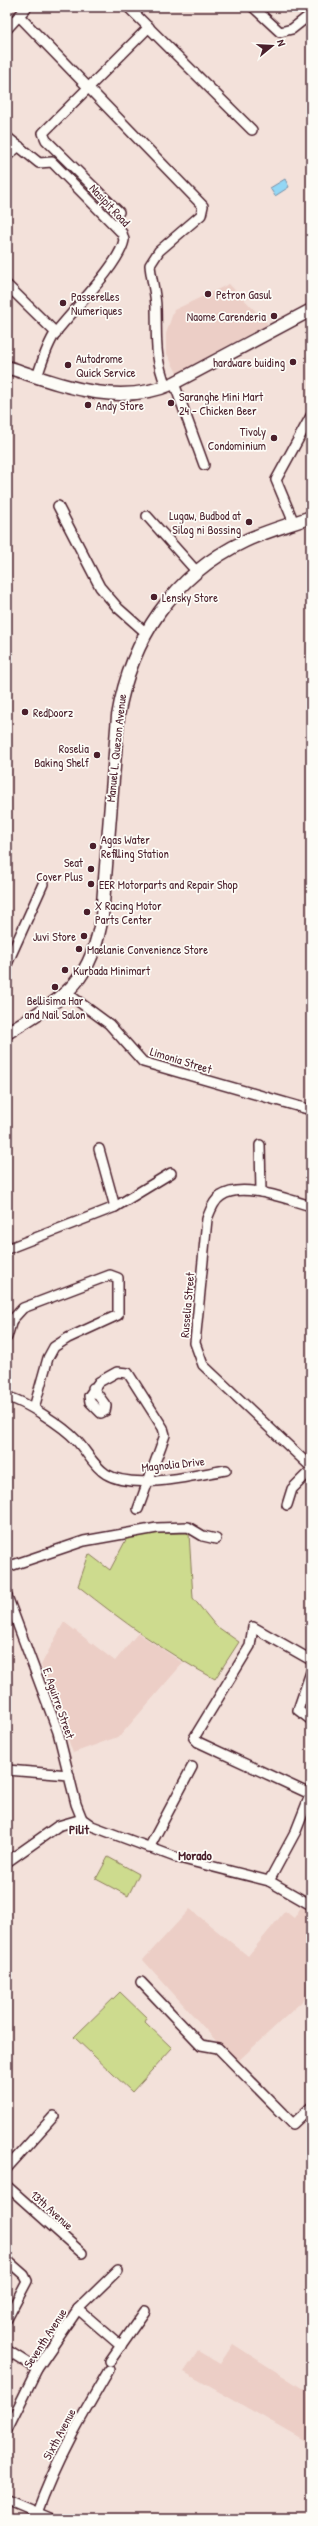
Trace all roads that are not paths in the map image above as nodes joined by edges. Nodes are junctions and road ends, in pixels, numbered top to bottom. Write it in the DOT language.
graph roads {
  1 [pos="27,7"];
  2 [pos="128,7"];
  3 [pos="253,7"];
  4 [pos="311,14"];
  5 [pos="19,16"];
  6 [pos="149,28"];
  7 [pos="7,29"];
  8 [pos="89,88"];
  9 [pos="252,130"];
  10 [pos="7,136"];
  11 [pos="18,146"];
  12 [pos="7,156"];
  13 [pos="119,212"];
  14 [pos="7,285"];
  15 [pos="311,310"];
  16 [pos="56,333"];
  17 [pos="7,367"];
  18 [pos="37,377"];
  19 [pos="170,385"];
  20 [pos="311,416"];
  21 [pos="204,465"];
  22 [pos="58,506"];
  23 [pos="147,516"];
  24 [pos="311,517"];
  25 [pos="294,523"];
  26 [pos="197,572"];
  27 [pos="145,632"];
  28 [pos="43,884"];
  29 [pos="7,964"];
  30 [pos="67,993"];
  31 [pos="7,1033"];
  32 [pos="311,1110"];
  33 [pos="260,1145"];
  34 [pos="99,1149"];
  35 [pos="171,1173"];
  36 [pos="261,1192"];
  37 [pos="311,1206"];
  38 [pos="115,1207"];
  39 [pos="7,1249"];
  40 [pos="7,1337"];
  41 [pos="93,1388"];
  42 [pos="7,1397"];
  43 [pos="34,1408"];
  44 [pos="311,1467"];
  45 [pos="226,1470"];
  46 [pos="311,1470"];
  47 [pos="147,1481"];
  48 [pos="287,1505"];
  49 [pos="138,1510"];
  50 [pos="216,1539"];
  51 [pos="7,1567"];
  52 [pos="7,1596"];
  53 [pos="311,1660"];
  54 [pos="311,1672"];
  55 [pos="311,1720"];
  56 [pos="192,1767"];
  57 [pos="7,1770"];
  58 [pos="69,1775"];
  59 [pos="310,1793"];
  60 [pos="82,1819"];
  61 [pos="149,1848"];
  62 [pos="7,1862"];
  63 [pos="269,1882"];
  64 [pos="311,1905"];
  65 [pos="141,1982"];
  66 [pos="311,2107"];
  67 [pos="54,2116"];
  68 [pos="7,2168"];
  69 [pos="7,2186"];
  70 [pos="82,2253"];
  71 [pos="7,2260"];
  72 [pos="118,2270"];
  73 [pos="78,2309"];
  74 [pos="145,2311"];
  75 [pos="7,2318"];
  76 [pos="121,2346"];
  77 [pos="7,2350"];
  78 [pos="37,2369"];
  79 [pos="7,2430"];
  80 [pos="7,2500"];
  81 [pos="37,2513"];
  82 [pos="50,2519"];
  1 -- 5 [label="street"];
  2 -- 6 [label="street"];
  3 -- 4 [label="street"];
  5 -- 7 [label="street"];
  5 -- 8 [label="street"];
  6 -- 8 [label="street"];
  6 -- 9 [label="street"];
  8 -- 13 [label="street"];
  8 -- 19 [label="street"];
  10 -- 11 [label="street, Nasipit Road"];
  11 -- 12 [label="street"];
  11 -- 16 [label="street, Nasipit Road"];
  14 -- 16 [label="street"];
  15 -- 19 [label="main road"];
  16 -- 18 [label="street, Nasipit Road"];
  17 -- 18 [label="main road"];
  18 -- 19 [label="main road"];
  19 -- 21 [label="street"];
  20 -- 25 [label="street"];
  22 -- 27 [label="street"];
  23 -- 26 [label="street"];
  24 -- 25 [label="main road, Manuel L. Quezon Avenue"];
  25 -- 26 [label="main road, Manuel L. Quezon Avenue"];
  26 -- 27 [label="main road, Manuel L. Quezon Avenue"];
  27 -- 30 [label="main road, Manuel L. Quezon Avenue"];
  28 -- 29 [label="street"];
  30 -- 31 [label="main road, Manuel L. Quezon Avenue"];
  30 -- 32 [label="street, Limonia Street"];
  33 -- 36 [label="street"];
  34 -- 38 [label="street"];
  35 -- 38 [label="street"];
  36 -- 37 [label="street, Russelia Street"];
  36 -- 44 [label="street, Russelia Street"];
  38 -- 39 [label="street"];
  40 -- 43 [label="street"];
  41 -- 47 [label="street"];
  42 -- 43 [label="street, Magnolia Drive"];
  43 -- 47 [label="street, Magnolia Drive"];
  45 -- 47 [label="street, Magnolia Drive"];
  46 -- 48 [label="street"];
  47 -- 49 [label="street"];
  50 -- 51 [label="street"];
  52 -- 58 [label="street, E. Aguirre Street"];
  53 -- 59 [label="street"];
  54 -- 55 [label="street"];
  56 -- 61 [label="street"];
  57 -- 58 [label="street"];
  58 -- 60 [label="street, E. Aguirre Street"];
  59 -- 63 [label="street"];
  60 -- 61 [label="street"];
  60 -- 62 [label="street"];
  61 -- 63 [label="street"];
  63 -- 64 [label="street"];
  65 -- 66 [label="street"];
  67 -- 68 [label="street"];
  69 -- 70 [label="street, 13th Avenue"];
  71 -- 75 [label="street"];
  72 -- 73 [label="street, Seventh Avenue"];
  73 -- 76 [label="street"];
  73 -- 78 [label="street, Seventh Avenue"];
  74 -- 76 [label="street, Sixth Avenue"];
  76 -- 81 [label="street, Sixth Avenue"];
  77 -- 78 [label="street"];
  78 -- 79 [label="street, Seventh Avenue"];
  80 -- 81 [label="street"];
  81 -- 82 [label="street"];
}
